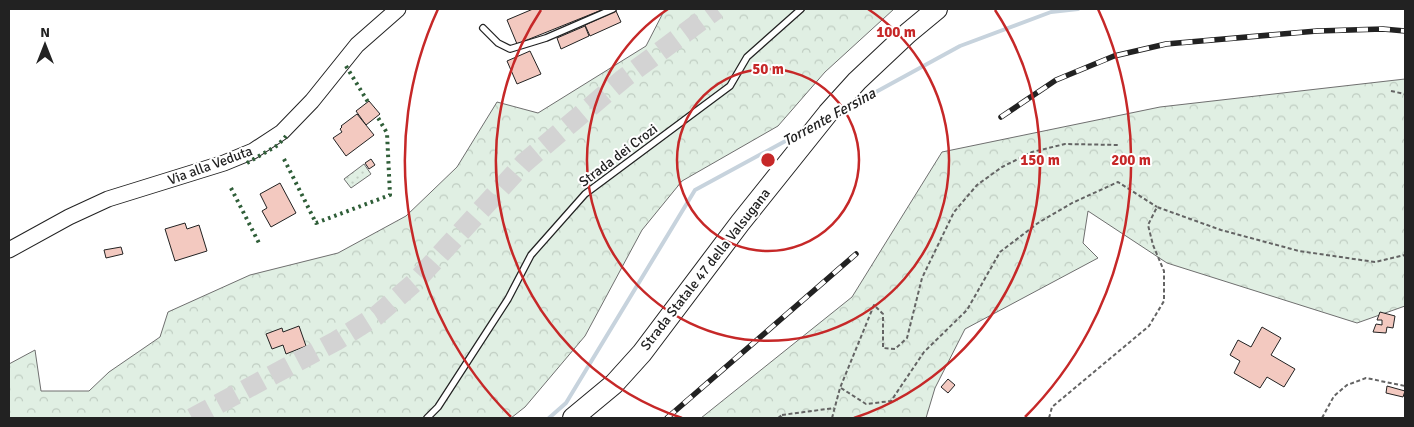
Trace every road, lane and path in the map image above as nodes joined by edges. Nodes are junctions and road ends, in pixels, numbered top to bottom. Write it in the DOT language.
graph roads {
  1 [pos="398,9"];
  2 [pos="613,9"];
  3 [pos="801,9"];
  4 [pos="937,9"];
  5 [pos="484,28"];
  6 [pos="1391,92"];
  7 [pos="1405,94"];
  8 [pos="1119,145"];
  9 [pos="1157,207"];
  10 [pos="9,250"];
  11 [pos="1405,255"];
  12 [pos="1405,386"];
  13 [pos="840,388"];
  14 [pos="835,408"];
  15 [pos="427,418"];
  16 [pos="574,418"];
  17 [pos="779,418"];
  18 [pos="832,418"];
  19 [pos="1048,418"];
  20 [pos="1322,418"];
  1 -- 10 [label="street, Via alla Veduta"];
  2 -- 5 [label="lane"];
  3 -- 15 [label="lane, Strada dei Crozi"];
  4 -- 16 [label="highway, Strada Statale 47 della Valsugana"];
  6 -- 7 [label="path"];
  8 -- 13 [label="path"];
  9 -- 11 [label="path"];
  9 -- 13 [label="path"];
  9 -- 19 [label="path"];
  12 -- 20 [label="path"];
  13 -- 14 [label="path"];
  14 -- 17 [label="path"];
  14 -- 18 [label="path"];
}
